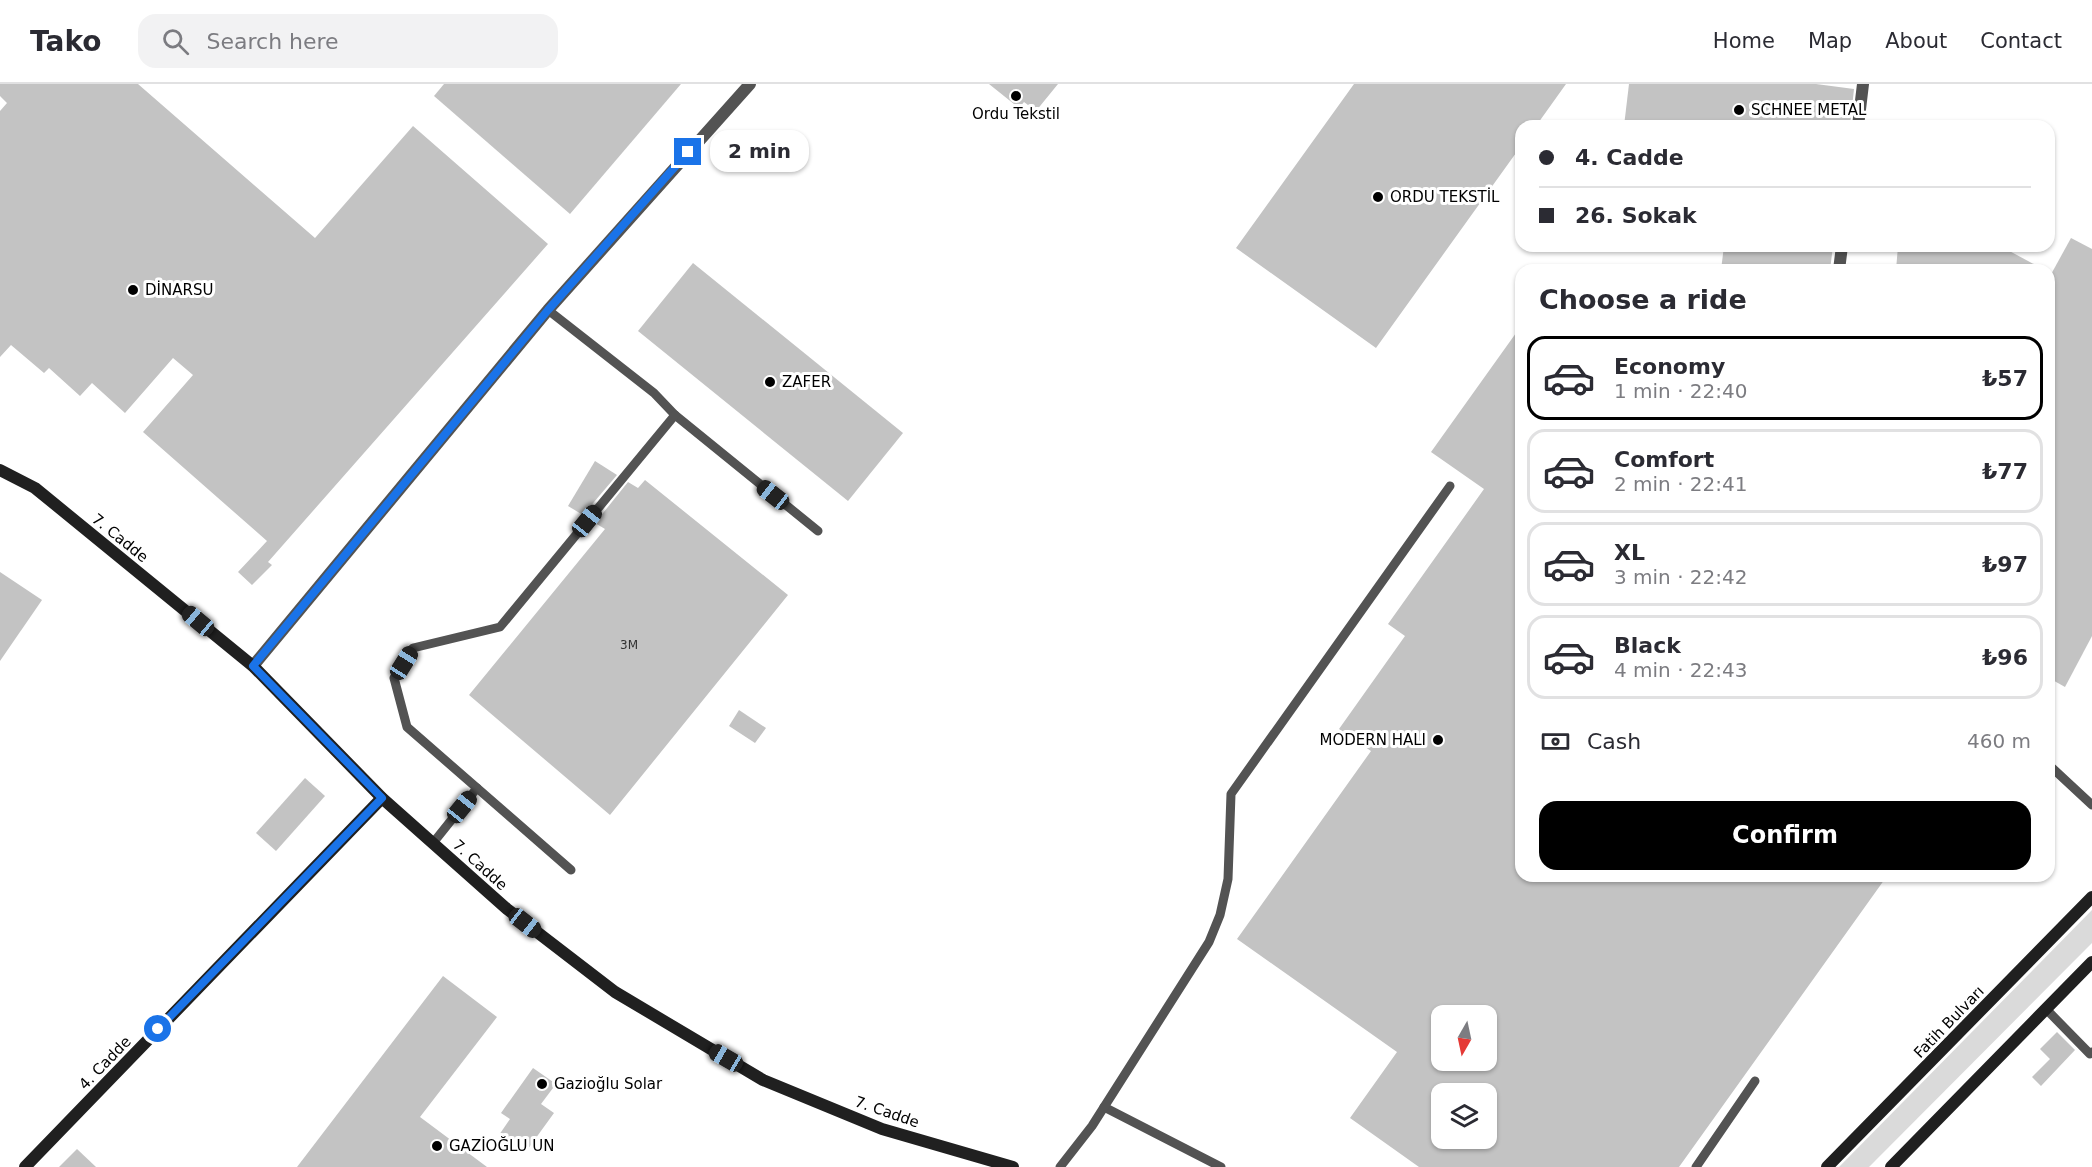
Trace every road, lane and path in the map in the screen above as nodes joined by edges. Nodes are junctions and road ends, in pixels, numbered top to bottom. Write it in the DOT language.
graph roads {
  1 [pos="750,84"];
  2 [pos="1863,84"];
  3 [pos="1859,120"];
  4 [pos="548,310"];
  5 [pos="675,415"];
  6 [pos="0,470"];
  7 [pos="1450,486"];
  8 [pos="818,531"];
  9 [pos="253,666"];
  10 [pos="2055,771"];
  11 [pos="477,789"];
  12 [pos="382,798"];
  13 [pos="2092,805"];
  14 [pos="433,843"];
  15 [pos="571,870"];
  16 [pos="2092,897"];
  17 [pos="2092,962"];
  18 [pos="2046,1009"];
  19 [pos="2092,1052"];
  20 [pos="1755,1081"];
  21 [pos="1104,1107"];
  22 [pos="25,1167"];
  23 [pos="1013,1167"];
  24 [pos="1060,1167"];
  25 [pos="1221,1167"];
  26 [pos="1696,1167"];
  27 [pos="1827,1167"];
  28 [pos="1891,1167"];
  1 -- 4 [label="street"];
  2 -- 3 [label="street"];
  4 -- 5 [label="lane"];
  4 -- 9 [label="street"];
  5 -- 8 [label="lane"];
  5 -- 11 [label="lane"];
  6 -- 9 [label="street, 7. Cadde"];
  7 -- 21 [label="lane"];
  9 -- 12 [label="street, 7. Cadde"];
  10 -- 13 [label="lane"];
  11 -- 14 [label="lane"];
  11 -- 15 [label="lane"];
  12 -- 14 [label="street, 7. Cadde"];
  12 -- 22 [label="street, 4. Cadde"];
  14 -- 23 [label="street, 7. Cadde"];
  16 -- 27 [label="street, Fatih Bulvarı"];
  17 -- 18 [label="street"];
  18 -- 19 [label="lane"];
  18 -- 28 [label="street"];
  20 -- 26 [label="lane"];
  21 -- 24 [label="lane"];
  21 -- 25 [label="lane"];
}
